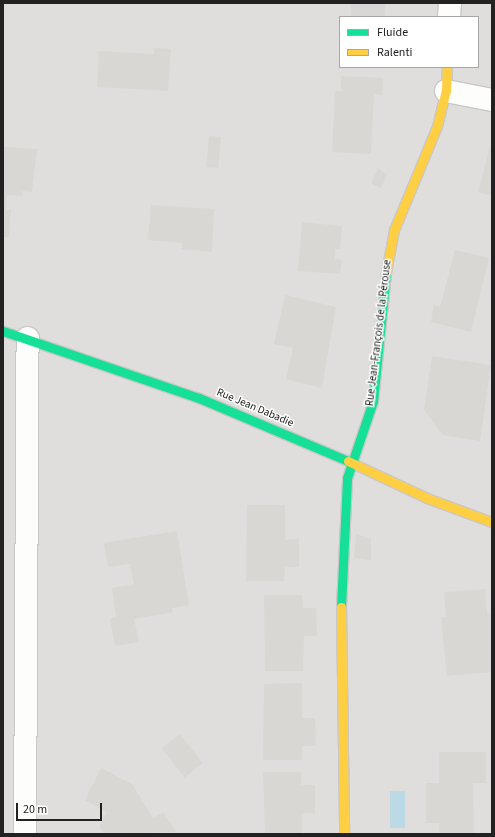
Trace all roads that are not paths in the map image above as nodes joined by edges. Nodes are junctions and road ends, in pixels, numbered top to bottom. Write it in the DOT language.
graph roads {
  1 [pos="450,3"];
  2 [pos="449,16"];
  3 [pos="447,68"];
  4 [pos="446,91"];
  5 [pos="492,100"];
  6 [pos="3,331"];
  7 [pos="28,338"];
  8 [pos="351,462"];
  9 [pos="492,522"];
  10 [pos="25,834"];
  11 [pos="344,834"];
  1 -- 2 [label="street"];
  3 -- 4 [label="street, Rue Jean-François de la Pérouse"];
  4 -- 5 [label="street"];
  4 -- 8 [label="street, Rue Jean-François de la Pérouse"];
  6 -- 7 [label="street, Rue Jean Dabadie"];
  7 -- 8 [label="street, Rue Jean Dabadie"];
  7 -- 10 [label="street"];
  8 -- 9 [label="street, Rue Jean Dabadie"];
  8 -- 11 [label="street, Rue Jean-François de la Pérouse"];
}
